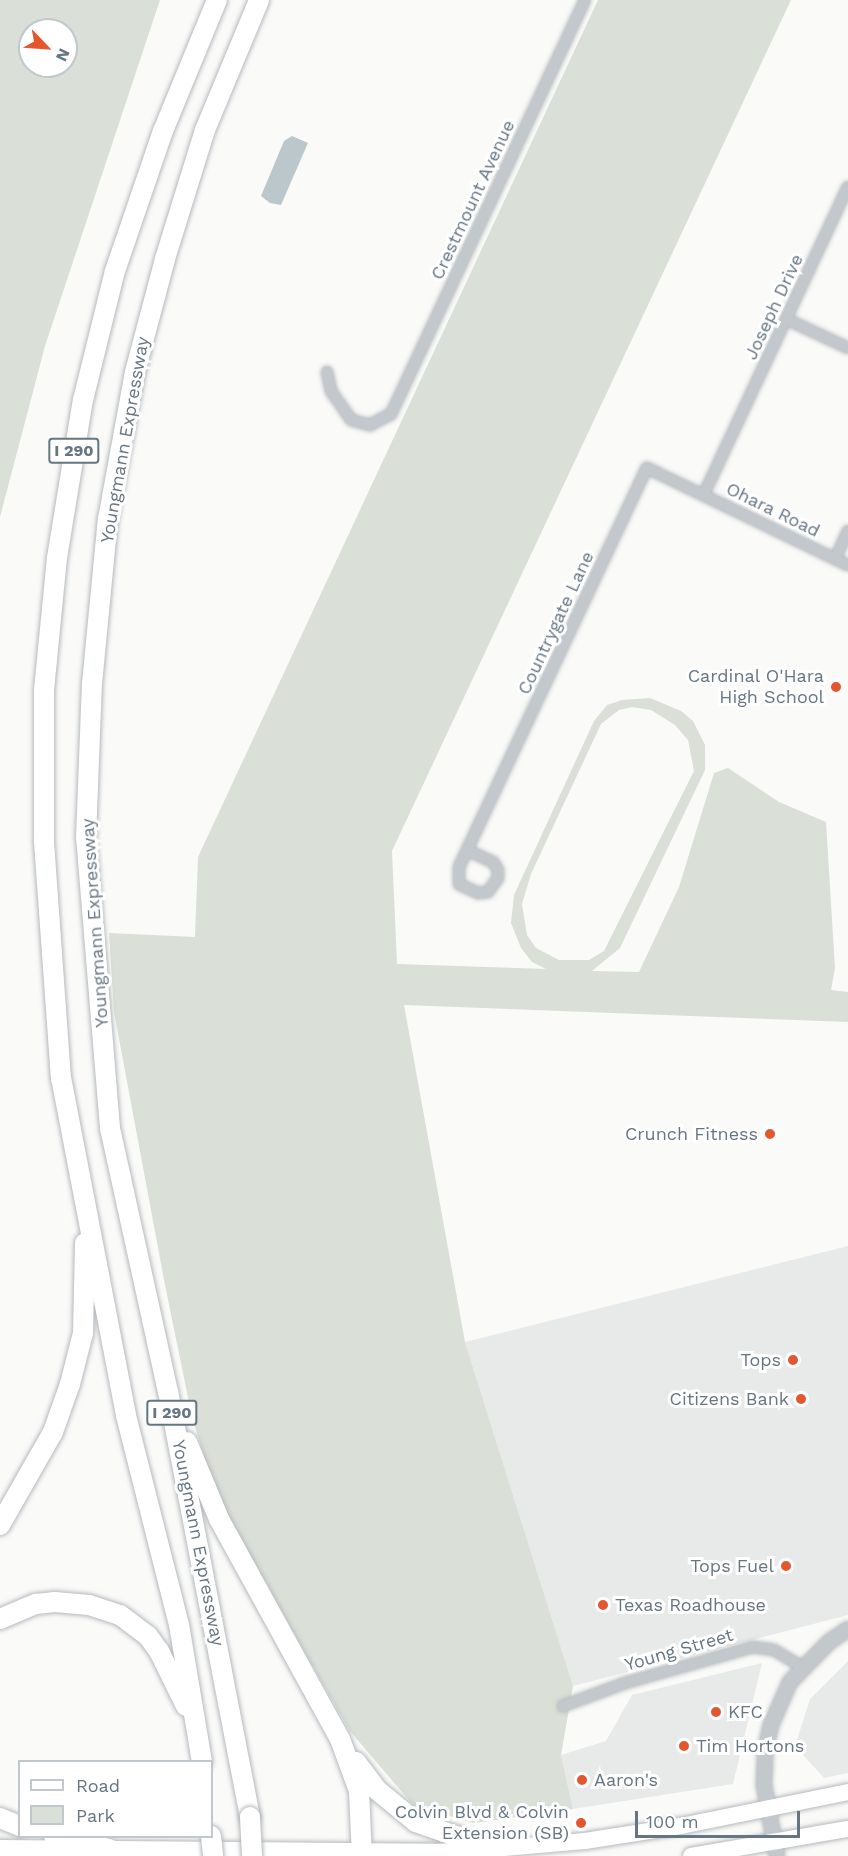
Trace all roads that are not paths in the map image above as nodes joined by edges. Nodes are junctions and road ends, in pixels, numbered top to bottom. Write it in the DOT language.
graph roads {
  1 [pos="217,0"];
  2 [pos="259,0"];
  3 [pos="585,0"];
  4 [pos="848,187"];
  5 [pos="786,319"];
  6 [pos="848,348"];
  7 [pos="327,372"];
  8 [pos="729,441"];
  9 [pos="704,494"];
  10 [pos="848,531"];
  11 [pos="835,559"];
  12 [pos="848,565"];
  13 [pos="467,850"];
  14 [pos="85,1192"];
  15 [pos="168,1392"];
  16 [pos="0,1525"];
  17 [pos="0,1620"];
  18 [pos="848,1629"];
  19 [pos="802,1667"];
  20 [pos="563,1706"];
  21 [pos="340,1739"];
  22 [pos="201,1753"];
  23 [pos="848,1792"];
  24 [pos="767,1809"];
  25 [pos="0,1818"];
  26 [pos="18,1825"];
  27 [pos="848,1829"];
  28 [pos="62,1838"];
  29 [pos="211,1838"];
  30 [pos="0,1848"];
  31 [pos="109,1849"];
  32 [pos="494,1849"];
  33 [pos="775,1849"];
  34 [pos="362,1854"];
  35 [pos="213,1856"];
  36 [pos="252,1856"];
  37 [pos="691,1856"];
  1 -- 14 [label="highway, Youngmann Expressway / I 290"];
  2 -- 15 [label="highway, Youngmann Expressway / I 290"];
  3 -- 7 [label="street, Crestmount Avenue"];
  4 -- 5 [label="street, Joseph Drive"];
  5 -- 6 [label="street"];
  5 -- 8 [label="street, Joseph Drive"];
  8 -- 9 [label="street, Ohara Road"];
  9 -- 11 [label="street, Ohara Road"];
  9 -- 13 [label="street, Countrygate Lane"];
  10 -- 11 [label="street"];
  11 -- 12 [label="street, Ohara Road"];
  14 -- 16 [label="highway"];
  14 -- 22 [label="highway, Youngmann Expressway / I 290"];
  15 -- 21 [label="highway"];
  15 -- 36 [label="highway, Youngmann Expressway / I 290, bridge"];
  17 -- 22 [label="highway"];
  18 -- 19 [label="street"];
  19 -- 20 [label="street, Young Street"];
  19 -- 24 [label="street"];
  21 -- 32 [label="highway"];
  21 -- 34 [label="highway"];
  23 -- 24 [label="main road"];
  24 -- 32 [label="main road"];
  24 -- 33 [label="street"];
  25 -- 26 [label="highway"];
  27 -- 33 [label="main road"];
  28 -- 31 [label="highway"];
  29 -- 35 [label="highway, bridge"];
  30 -- 31 [label="main road"];
  31 -- 34 [label="main road"];
  32 -- 34 [label="main road"];
  33 -- 37 [label="main road"];
}
